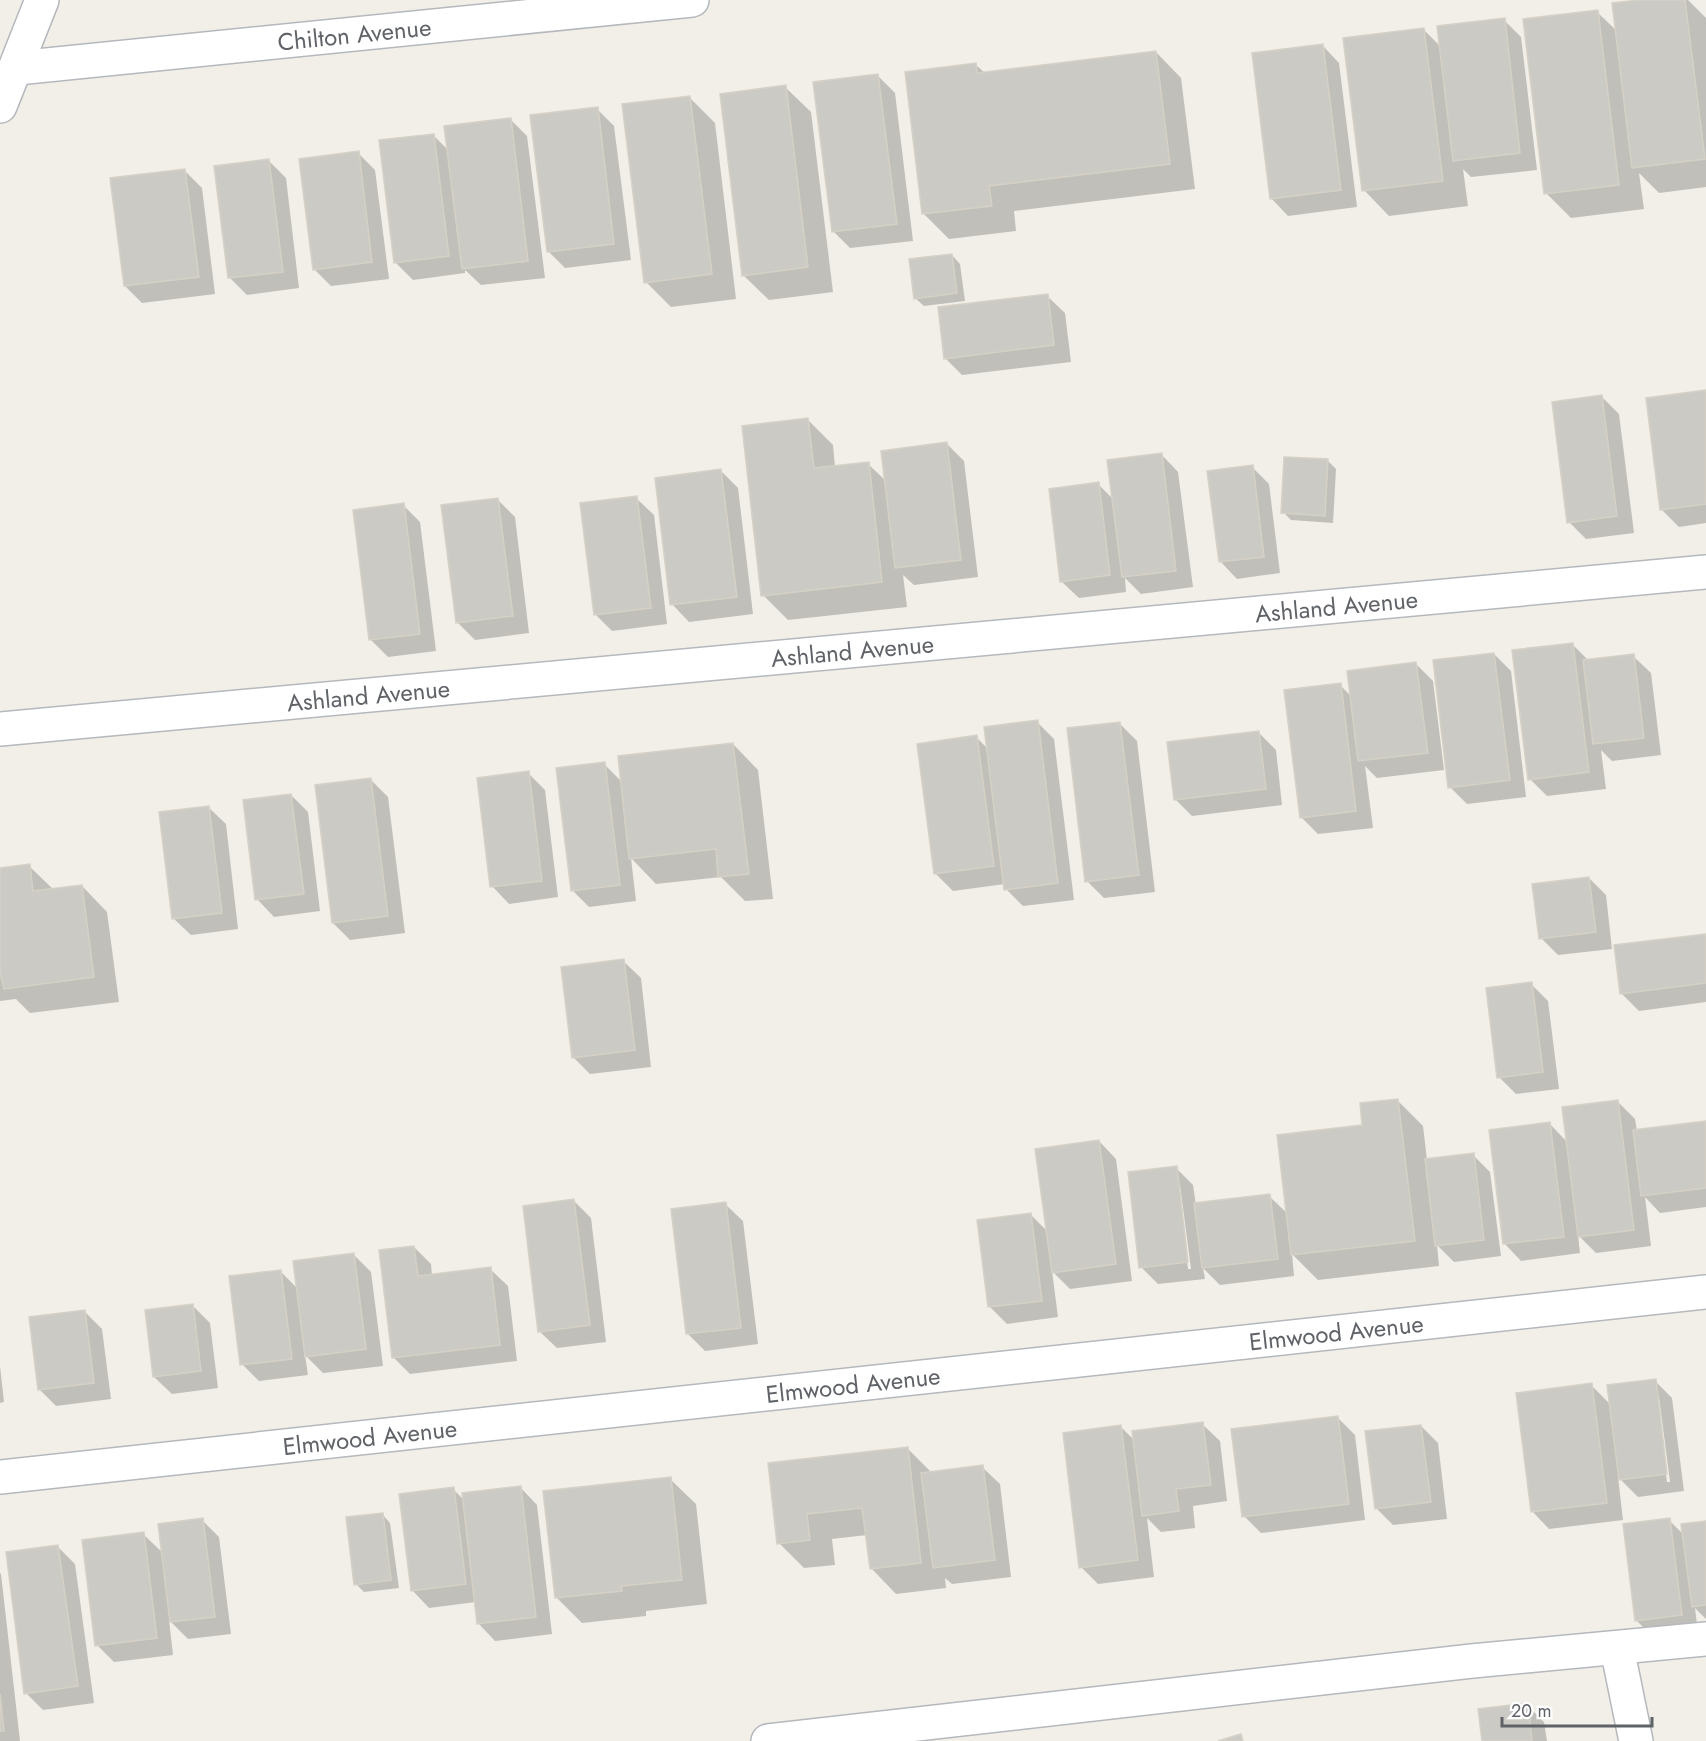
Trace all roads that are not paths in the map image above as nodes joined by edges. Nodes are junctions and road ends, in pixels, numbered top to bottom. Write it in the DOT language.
graph roads {
  1 [pos="42,0"];
  2 [pos="692,0"];
  3 [pos="17,68"];
  4 [pos="0,106"];
  5 [pos="1706,572"];
  6 [pos="0,729"];
  7 [pos="1706,1292"];
  8 [pos="0,1477"];
  9 [pos="1706,1639"];
  10 [pos="1617,1648"];
  11 [pos="768,1741"];
  12 [pos="1636,1741"];
  1 -- 3 [label="street"];
  2 -- 3 [label="street, Chilton Avenue"];
  3 -- 4 [label="street"];
  5 -- 6 [label="street, Ashland Avenue"];
  7 -- 8 [label="street, Elmwood Avenue"];
  9 -- 10 [label="street"];
  10 -- 11 [label="street"];
  10 -- 12 [label="street"];
}
